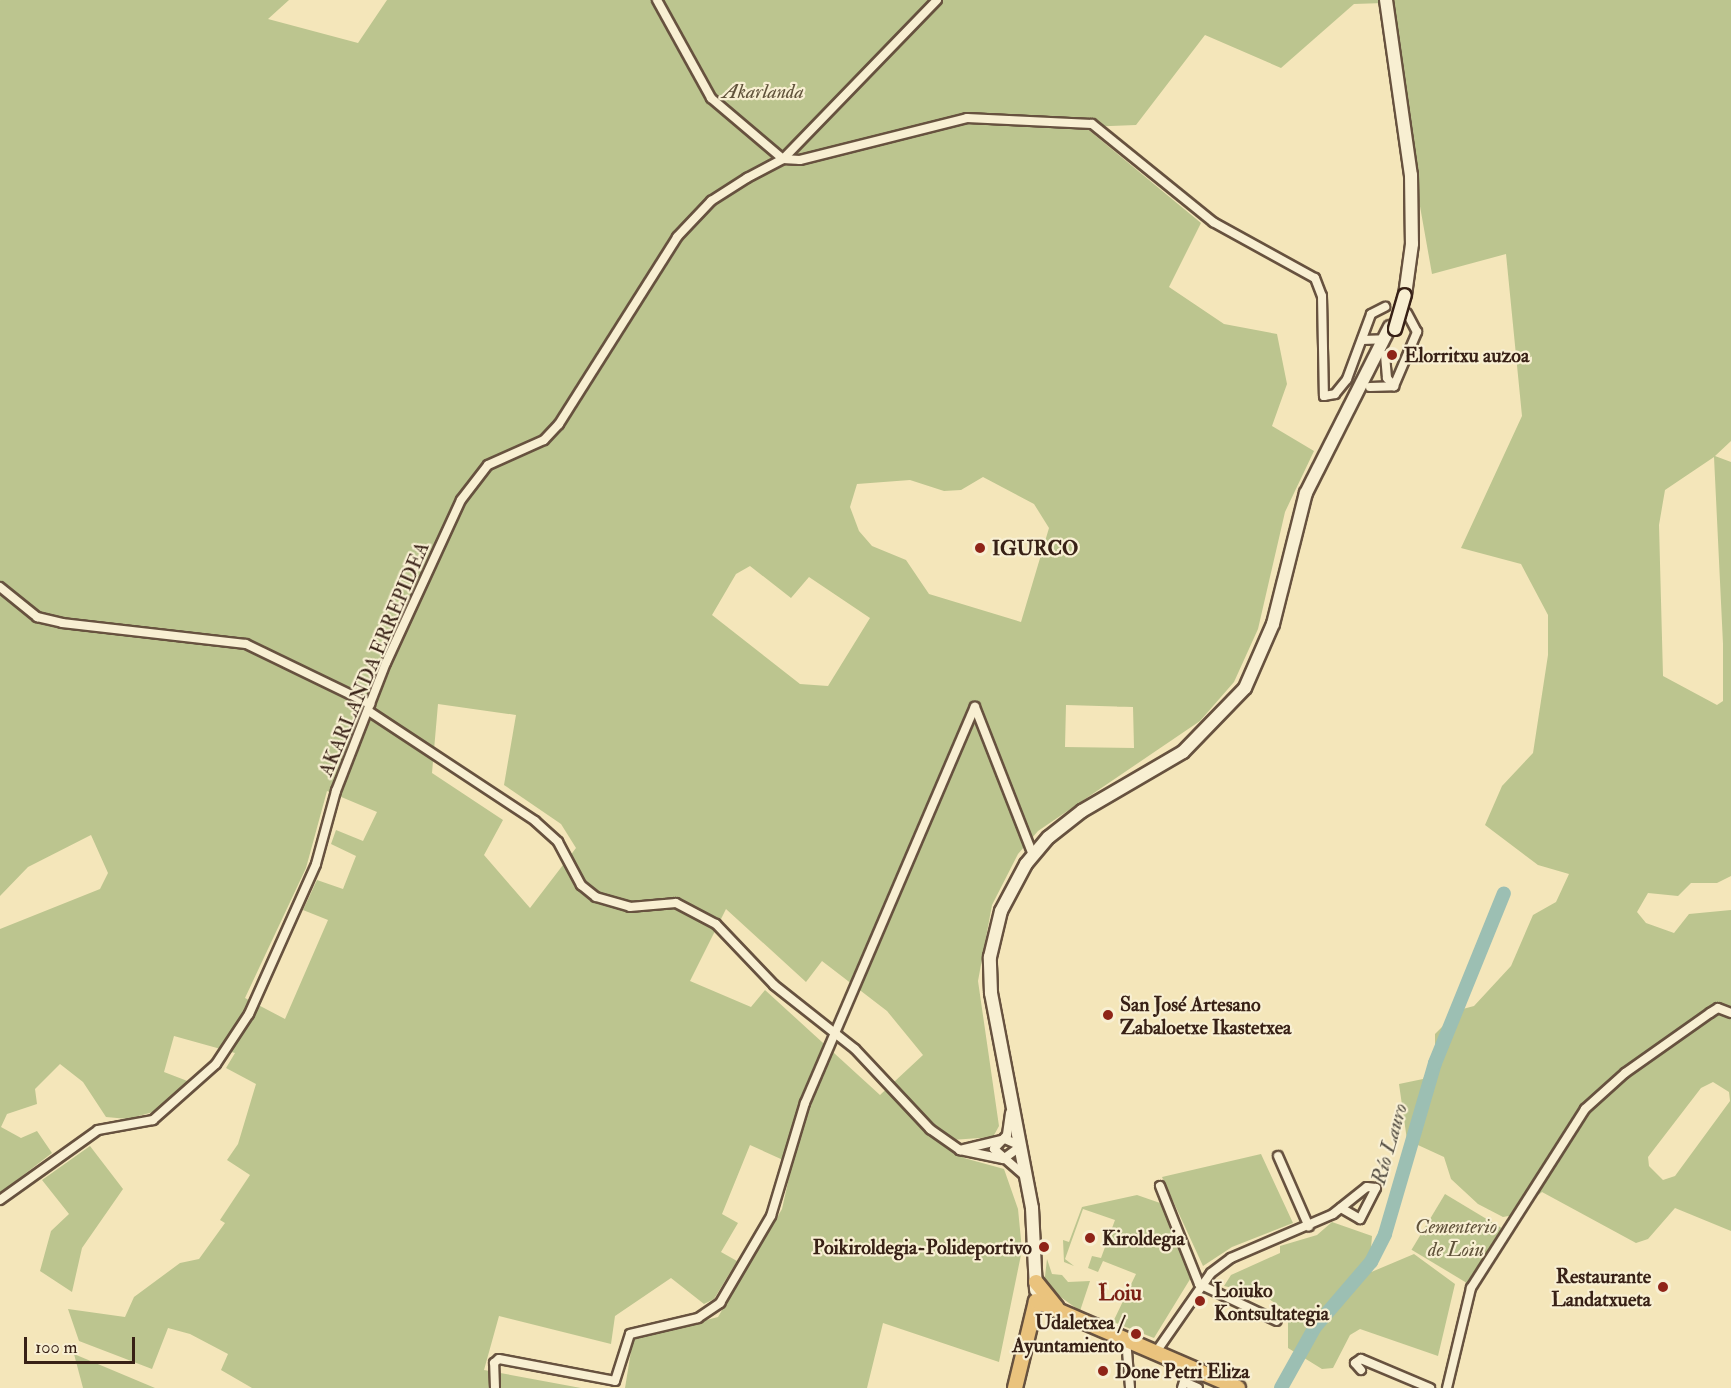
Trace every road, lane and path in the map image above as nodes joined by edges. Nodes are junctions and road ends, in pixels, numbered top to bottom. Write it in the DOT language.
graph roads {
  1 [pos="657,0"];
  2 [pos="937,0"];
  3 [pos="1379,0"];
  4 [pos="1386,0"];
  5 [pos="783,159"];
  6 [pos="1402,294"];
  7 [pos="1385,307"];
  8 [pos="1407,313"];
  9 [pos="1390,331"];
  10 [pos="1365,341"];
  11 [pos="1382,356"];
  12 [pos="1395,386"];
  13 [pos="1370,387"];
  14 [pos="0,587"];
  15 [pos="370,708"];
  16 [pos="1034,855"];
  17 [pos="992,961"];
  18 [pos="1731,1013"];
  19 [pos="835,1034"];
  20 [pos="1011,1092"];
  21 [pos="999,1140"];
  22 [pos="1021,1146"];
  23 [pos="960,1150"];
  24 [pos="1278,1156"];
  25 [pos="1003,1159"];
  26 [pos="1028,1184"];
  27 [pos="1160,1186"];
  28 [pos="0,1200"];
  29 [pos="1341,1209"];
  30 [pos="1309,1227"];
  31 [pos="1036,1282"];
  32 [pos="1199,1284"];
  33 [pos="1036,1301"];
  34 [pos="1059,1311"];
  35 [pos="1277,1321"];
  36 [pos="1126,1339"];
  37 [pos="1029,1342"];
  38 [pos="1156,1352"];
  39 [pos="1361,1370"];
  40 [pos="495,1388"];
  41 [pos="1015,1388"];
  42 [pos="1130,1388"];
  43 [pos="1182,1388"];
  44 [pos="1198,1388"];
  45 [pos="1238,1388"];
  46 [pos="1430,1388"];
  47 [pos="1447,1388"];
  1 -- 5 [label="street"];
  2 -- 5 [label="street, AKARLANDA ERREPIDEA"];
  3 -- 6 [label="main road"];
  4 -- 6 [label="main road"];
  5 -- 10 [label="street"];
  5 -- 15 [label="street, AKARLANDA ERREPIDEA"];
  6 -- 9 [label="main road, bridge"];
  7 -- 10 [label="street"];
  8 -- 12 [label="street"];
  9 -- 10 [label="street"];
  9 -- 11 [label="main road"];
  10 -- 11 [label="street"];
  11 -- 12 [label="street"];
  11 -- 13 [label="main road"];
  11 -- 16 [label="main road"];
  12 -- 13 [label="street"];
  13 -- 17 [label="main road"];
  14 -- 15 [label="street"];
  15 -- 19 [label="street"];
  15 -- 28 [label="street, AKARLANDA ERREPIDEA"];
  16 -- 17 [label="main road"];
  16 -- 19 [label="street"];
  17 -- 20 [label="main road"];
  18 -- 47 [label="street"];
  19 -- 23 [label="street"];
  19 -- 40 [label="street"];
  20 -- 21 [label="street"];
  20 -- 22 [label="main road"];
  21 -- 22 [label="street"];
  21 -- 23 [label="street"];
  21 -- 25 [label="street"];
  22 -- 25 [label="street"];
  22 -- 26 [label="main road"];
  23 -- 25 [label="street"];
  24 -- 30 [label="street"];
  25 -- 26 [label="street"];
  26 -- 31 [label="main road"];
  27 -- 32 [label="street"];
  29 -- 30 [label="street"];
  30 -- 32 [label="street"];
  31 -- 33 [label="main road"];
  31 -- 34 [label="main road"];
  32 -- 35 [label="street"];
  32 -- 38 [label="street"];
  33 -- 34 [label="main road"];
  33 -- 37 [label="main road"];
  34 -- 36 [label="main road"];
  34 -- 37 [label="main road"];
  36 -- 38 [label="main road"];
  36 -- 42 [label="street"];
  37 -- 41 [label="main road"];
  38 -- 45 [label="main road"];
  39 -- 46 [label="street"];
  43 -- 44 [label="street"];
}
